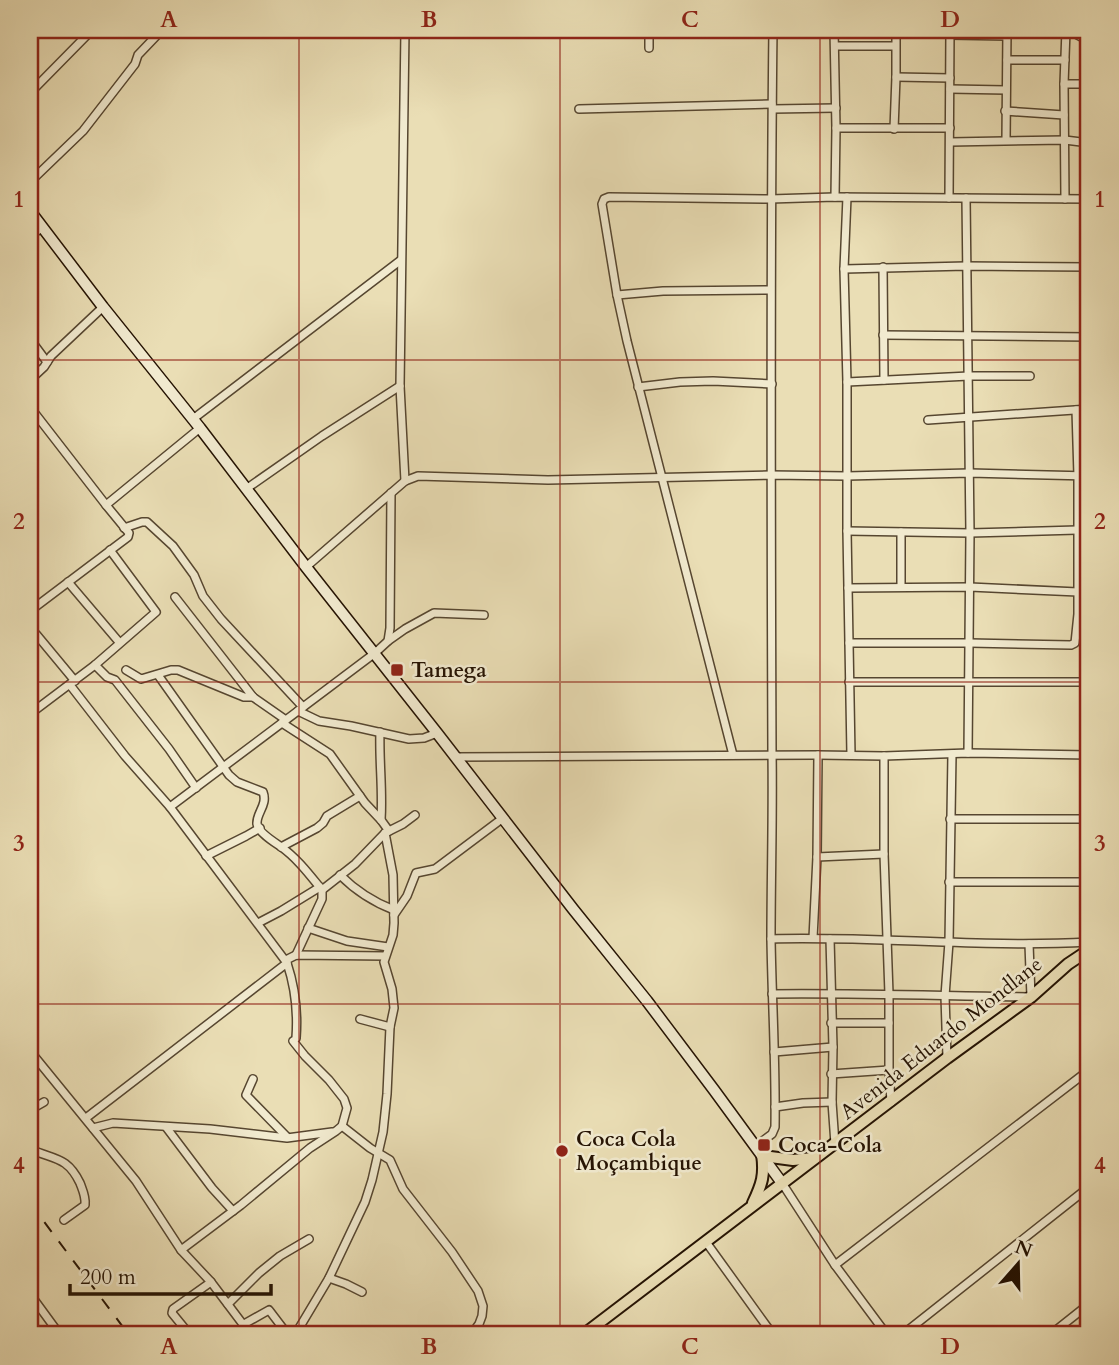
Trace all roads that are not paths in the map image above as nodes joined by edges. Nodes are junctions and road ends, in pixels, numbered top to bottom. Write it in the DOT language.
graph roads {
  1 [pos="92,30"];
  2 [pos="405,30"];
  3 [pos="649,30"];
  4 [pos="773,30"];
  5 [pos="834,30"];
  6 [pos="895,30"];
  7 [pos="1068,30"];
  8 [pos="160,32"];
  9 [pos="950,32"];
  10 [pos="1007,33"];
  11 [pos="1089,40"];
  12 [pos="835,46"];
  13 [pos="895,46"];
  14 [pos="649,48"];
  15 [pos="1006,60"];
  16 [pos="1065,60"];
  17 [pos="896,77"];
  18 [pos="950,78"];
  19 [pos="1064,84"];
  20 [pos="1089,84"];
  21 [pos="950,89"];
  22 [pos="1006,90"];
  23 [pos="30,93"];
  24 [pos="772,107"];
  25 [pos="835,108"];
  26 [pos="579,109"];
  27 [pos="1005,111"];
  28 [pos="1064,115"];
  29 [pos="836,128"];
  30 [pos="950,128"];
  31 [pos="894,129"];
  32 [pos="1006,140"];
  33 [pos="1065,140"];
  34 [pos="950,142"];
  35 [pos="1089,143"];
  36 [pos="30,182"];
  37 [pos="835,197"];
  38 [pos="847,197"];
  39 [pos="950,198"];
  40 [pos="966,198"];
  41 [pos="771,199"];
  42 [pos="1065,199"];
  43 [pos="1089,199"];
  44 [pos="30,211"];
  45 [pos="42,227"];
  46 [pos="30,237"];
  47 [pos="401,260"];
  48 [pos="966,266"];
  49 [pos="883,267"];
  50 [pos="1089,267"];
  51 [pos="844,269"];
  52 [pos="770,290"];
  53 [pos="617,295"];
  54 [pos="103,307"];
  55 [pos="883,335"];
  56 [pos="968,336"];
  57 [pos="1089,337"];
  58 [pos="30,339"];
  59 [pos="47,362"];
  60 [pos="969,376"];
  61 [pos="1030,376"];
  62 [pos="30,380"];
  63 [pos="884,380"];
  64 [pos="847,382"];
  65 [pos="772,384"];
  66 [pos="400,386"];
  67 [pos="638,387"];
  68 [pos="30,407"];
  69 [pos="1089,409"];
  70 [pos="1076,410"];
  71 [pos="969,418"];
  72 [pos="928,420"];
  73 [pos="196,424"];
  74 [pos="970,473"];
  75 [pos="770,475"];
  76 [pos="847,476"];
  77 [pos="1077,476"];
  78 [pos="1089,476"];
  79 [pos="663,477"];
  80 [pos="405,481"];
  81 [pos="246,489"];
  82 [pos="391,493"];
  83 [pos="106,505"];
  84 [pos="124,528"];
  85 [pos="1077,530"];
  86 [pos="847,531"];
  87 [pos="901,532"];
  88 [pos="970,533"];
  89 [pos="1077,546"];
  90 [pos="1089,546"];
  91 [pos="110,550"];
  92 [pos="306,567"];
  93 [pos="68,582"];
  94 [pos="901,587"];
  95 [pos="970,587"];
  96 [pos="848,588"];
  97 [pos="1077,593"];
  98 [pos="176,597"];
  99 [pos="30,611"];
  100 [pos="1077,614"];
  101 [pos="1089,614"];
  102 [pos="484,615"];
  103 [pos="30,629"];
  104 [pos="388,641"];
  105 [pos="119,642"];
  106 [pos="849,643"];
  107 [pos="970,643"];
  108 [pos="375,653"];
  109 [pos="95,665"];
  110 [pos="126,670"];
  111 [pos="158,675"];
  112 [pos="849,681"];
  113 [pos="970,681"];
  114 [pos="1089,682"];
  115 [pos="72,683"];
  116 [pos="253,697"];
  117 [pos="301,709"];
  118 [pos="30,713"];
  119 [pos="284,722"];
  120 [pos="380,732"];
  121 [pos="437,733"];
  122 [pos="968,753"];
  123 [pos="952,754"];
  124 [pos="1089,754"];
  125 [pos="733,755"];
  126 [pos="772,755"];
  127 [pos="818,755"];
  128 [pos="851,755"];
  129 [pos="884,756"];
  130 [pos="455,757"];
  131 [pos="223,768"];
  132 [pos="196,788"];
  133 [pos="360,796"];
  134 [pos="170,807"];
  135 [pos="415,815"];
  136 [pos="503,818"];
  137 [pos="950,818"];
  138 [pos="1089,819"];
  139 [pos="381,820"];
  140 [pos="260,828"];
  141 [pos="387,832"];
  142 [pos="281,847"];
  143 [pos="884,854"];
  144 [pos="206,856"];
  145 [pos="817,857"];
  146 [pos="340,875"];
  147 [pos="949,882"];
  148 [pos="1089,882"];
  149 [pos="321,889"];
  150 [pos="394,913"];
  151 [pos="258,923"];
  152 [pos="308,928"];
  153 [pos="813,938"];
  154 [pos="771,939"];
  155 [pos="830,939"];
  156 [pos="888,940"];
  157 [pos="949,942"];
  158 [pos="1089,942"];
  159 [pos="1029,944"];
  160 [pos="388,947"];
  161 [pos="1089,950"];
  162 [pos="296,955"];
  163 [pos="385,956"];
  164 [pos="287,961"];
  165 [pos="831,993"];
  166 [pos="772,994"];
  167 [pos="889,994"];
  168 [pos="945,996"];
  169 [pos="1031,997"];
  170 [pos="360,1019"];
  171 [pos="831,1023"];
  172 [pos="889,1023"];
  173 [pos="390,1027"];
  174 [pos="832,1047"];
  175 [pos="30,1051"];
  176 [pos="774,1052"];
  177 [pos="947,1058"];
  178 [pos="889,1070"];
  179 [pos="1089,1070"];
  180 [pos="831,1074"];
  181 [pos="253,1079"];
  182 [pos="44,1102"];
  183 [pos="832,1102"];
  184 [pos="891,1102"];
  185 [pos="775,1107"];
  186 [pos="30,1110"];
  187 [pos="86,1118"];
  188 [pos="166,1127"];
  189 [pos="93,1128"];
  190 [pos="339,1129"];
  191 [pos="287,1138"];
  192 [pos="835,1144"];
  193 [pos="30,1149"];
  194 [pos="760,1152"];
  195 [pos="379,1153"];
  196 [pos="815,1158"];
  197 [pos="782,1183"];
  198 [pos="1089,1187"];
  199 [pos="752,1205"];
  200 [pos="233,1211"];
  201 [pos="64,1220"];
  202 [pos="309,1239"];
  203 [pos="706,1242"];
  204 [pos="181,1250"];
  205 [pos="835,1265"];
  206 [pos="329,1278"];
  207 [pos="211,1282"];
  208 [pos="362,1292"];
  209 [pos="30,1294"];
  210 [pos="228,1304"];
  211 [pos="1089,1304"];
  212 [pos="244,1324"];
  213 [pos="60,1335"];
  214 [pos="190,1335"];
  215 [pos="251,1335"];
  216 [pos="288,1335"];
  217 [pos="295,1335"];
  218 [pos="471,1335"];
  219 [pos="583,1335"];
  220 [pos="770,1335"];
  221 [pos="887,1335"];
  222 [pos="902,1335"];
  223 [pos="1050,1335"];
  1 -- 23 [label="street"];
  2 -- 47 [label="street"];
  3 -- 14 [label="street"];
  4 -- 24 [label="street"];
  5 -- 12 [label="street"];
  6 -- 13 [label="street"];
  7 -- 11 [label="street"];
  7 -- 16 [label="street"];
  8 -- 36 [label="street"];
  9 -- 10 [label="street"];
  9 -- 18 [label="street"];
  10 -- 15 [label="street"];
  12 -- 13 [label="street"];
  12 -- 25 [label="street"];
  13 -- 17 [label="street"];
  15 -- 16 [label="street"];
  15 -- 22 [label="street"];
  16 -- 19 [label="street"];
  17 -- 18 [label="street"];
  17 -- 31 [label="street"];
  18 -- 21 [label="street"];
  19 -- 20 [label="street"];
  19 -- 28 [label="street"];
  21 -- 22 [label="street"];
  21 -- 30 [label="street"];
  22 -- 27 [label="street"];
  24 -- 25 [label="street"];
  24 -- 26 [label="street"];
  24 -- 41 [label="street"];
  25 -- 29 [label="street"];
  27 -- 28 [label="street"];
  27 -- 32 [label="street"];
  28 -- 33 [label="street"];
  29 -- 31 [label="street"];
  29 -- 37 [label="street"];
  30 -- 31 [label="street"];
  30 -- 34 [label="street"];
  32 -- 33 [label="street"];
  32 -- 34 [label="street"];
  33 -- 35 [label="street"];
  33 -- 42 [label="street"];
  34 -- 39 [label="street"];
  37 -- 38 [label="street"];
  37 -- 41 [label="street"];
  38 -- 39 [label="street"];
  38 -- 51 [label="street"];
  39 -- 40 [label="street"];
  40 -- 42 [label="street"];
  40 -- 48 [label="street"];
  41 -- 52 [label="street"];
  41 -- 53 [label="street"];
  42 -- 43 [label="street"];
  44 -- 45 [label="main road"];
  45 -- 46 [label="street"];
  45 -- 54 [label="main road"];
  47 -- 66 [label="street"];
  47 -- 73 [label="street"];
  48 -- 49 [label="street"];
  48 -- 50 [label="street"];
  48 -- 56 [label="street"];
  49 -- 51 [label="street"];
  49 -- 55 [label="street"];
  51 -- 64 [label="street"];
  52 -- 53 [label="street"];
  52 -- 65 [label="street"];
  53 -- 67 [label="street"];
  54 -- 59 [label="street"];
  54 -- 73 [label="main road"];
  55 -- 56 [label="street"];
  55 -- 63 [label="street"];
  56 -- 57 [label="street"];
  56 -- 60 [label="street"];
  58 -- 59 [label="street"];
  59 -- 62 [label="street"];
  60 -- 61 [label="street"];
  60 -- 63 [label="street"];
  60 -- 71 [label="street"];
  63 -- 64 [label="street"];
  64 -- 76 [label="street"];
  65 -- 67 [label="street"];
  65 -- 75 [label="street"];
  66 -- 80 [label="street"];
  66 -- 81 [label="street"];
  67 -- 79 [label="street"];
  68 -- 83 [label="street"];
  69 -- 70 [label="street"];
  70 -- 71 [label="street"];
  70 -- 77 [label="street"];
  71 -- 72 [label="street"];
  71 -- 74 [label="street"];
  73 -- 81 [label="main road"];
  73 -- 83 [label="street"];
  74 -- 76 [label="street"];
  74 -- 77 [label="street"];
  74 -- 88 [label="street"];
  75 -- 76 [label="street"];
  75 -- 79 [label="street"];
  75 -- 126 [label="street"];
  76 -- 86 [label="street"];
  77 -- 78 [label="street"];
  77 -- 85 [label="street"];
  79 -- 80 [label="street"];
  79 -- 125 [label="street"];
  80 -- 82 [label="street"];
  81 -- 92 [label="main road"];
  82 -- 92 [label="street"];
  82 -- 104 [label="street"];
  83 -- 84 [label="street"];
  84 -- 91 [label="street"];
  84 -- 117 [label="street"];
  85 -- 88 [label="street"];
  85 -- 89 [label="street"];
  86 -- 87 [label="street"];
  86 -- 96 [label="street"];
  87 -- 88 [label="street"];
  87 -- 94 [label="street"];
  88 -- 95 [label="street"];
  89 -- 90 [label="street"];
  89 -- 97 [label="street"];
  91 -- 93 [label="street"];
  91 -- 105 [label="street"];
  92 -- 108 [label="main road"];
  93 -- 99 [label="street"];
  93 -- 105 [label="street"];
  94 -- 95 [label="street"];
  94 -- 96 [label="street"];
  95 -- 97 [label="street"];
  95 -- 107 [label="street"];
  96 -- 106 [label="street"];
  97 -- 100 [label="street"];
  98 -- 116 [label="street"];
  100 -- 101 [label="street"];
  100 -- 107 [label="street"];
  102 -- 104 [label="street"];
  103 -- 115 [label="street"];
  104 -- 108 [label="street"];
  105 -- 109 [label="street"];
  106 -- 107 [label="street"];
  106 -- 112 [label="street"];
  107 -- 113 [label="street"];
  108 -- 117 [label="street"];
  108 -- 121 [label="main road"];
  109 -- 115 [label="street"];
  109 -- 132 [label="street"];
  110 -- 111 [label="street"];
  111 -- 116 [label="street"];
  111 -- 131 [label="street"];
  112 -- 113 [label="street"];
  112 -- 128 [label="street"];
  113 -- 114 [label="street"];
  113 -- 122 [label="street"];
  115 -- 118 [label="street"];
  115 -- 134 [label="street"];
  116 -- 119 [label="street"];
  117 -- 119 [label="street"];
  117 -- 120 [label="street"];
  119 -- 131 [label="street"];
  119 -- 133 [label="street"];
  120 -- 121 [label="street"];
  120 -- 139 [label="street"];
  121 -- 130 [label="main road"];
  122 -- 123 [label="street"];
  122 -- 124 [label="street"];
  123 -- 129 [label="street"];
  123 -- 137 [label="street"];
  125 -- 126 [label="street"];
  125 -- 130 [label="street"];
  126 -- 127 [label="street"];
  126 -- 154 [label="street"];
  127 -- 128 [label="street"];
  127 -- 145 [label="street"];
  128 -- 129 [label="street"];
  129 -- 143 [label="street"];
  130 -- 136 [label="main road"];
  131 -- 132 [label="street"];
  131 -- 140 [label="street"];
  132 -- 134 [label="street"];
  133 -- 139 [label="street"];
  133 -- 142 [label="street"];
  134 -- 144 [label="street"];
  135 -- 141 [label="street"];
  136 -- 150 [label="street"];
  136 -- 194 [label="main road"];
  137 -- 138 [label="street"];
  137 -- 147 [label="street"];
  139 -- 141 [label="street"];
  140 -- 142 [label="street"];
  140 -- 144 [label="street"];
  141 -- 146 [label="street"];
  141 -- 150 [label="street"];
  142 -- 149 [label="street"];
  143 -- 145 [label="street"];
  143 -- 156 [label="street"];
  144 -- 151 [label="street"];
  145 -- 153 [label="street"];
  146 -- 149 [label="street"];
  146 -- 150 [label="street"];
  147 -- 148 [label="street"];
  147 -- 157 [label="street"];
  149 -- 151 [label="street"];
  149 -- 152 [label="street"];
  150 -- 160 [label="street"];
  151 -- 164 [label="street"];
  152 -- 160 [label="street"];
  152 -- 162 [label="street"];
  153 -- 154 [label="street"];
  153 -- 155 [label="street"];
  154 -- 166 [label="street"];
  155 -- 156 [label="street"];
  155 -- 165 [label="street"];
  156 -- 157 [label="street"];
  156 -- 167 [label="street"];
  157 -- 159 [label="street"];
  157 -- 168 [label="street"];
  158 -- 159 [label="street"];
  159 -- 169 [label="street"];
  160 -- 163 [label="street"];
  161 -- 169 [label="main road, Avenida Eduardo Mondlane"];
  162 -- 163 [label="street"];
  162 -- 164 [label="street"];
  163 -- 173 [label="street"];
  164 -- 187 [label="street"];
  164 -- 190 [label="street"];
  165 -- 166 [label="street"];
  165 -- 167 [label="street"];
  165 -- 171 [label="street"];
  166 -- 176 [label="street"];
  167 -- 168 [label="street"];
  167 -- 172 [label="street"];
  168 -- 169 [label="street"];
  168 -- 177 [label="street"];
  169 -- 177 [label="main road, Avenida Eduardo Mondlane"];
  170 -- 173 [label="street"];
  171 -- 172 [label="street"];
  171 -- 174 [label="street"];
  172 -- 178 [label="street"];
  173 -- 195 [label="street"];
  174 -- 176 [label="street"];
  174 -- 180 [label="street"];
  175 -- 187 [label="street"];
  176 -- 185 [label="street"];
  177 -- 184 [label="main road, Avenida Eduardo Mondlane"];
  178 -- 180 [label="street"];
  178 -- 184 [label="street"];
  179 -- 205 [label="street"];
  180 -- 183 [label="street"];
  181 -- 191 [label="street"];
  182 -- 186 [label="street"];
  183 -- 185 [label="street"];
  183 -- 192 [label="street"];
  184 -- 192 [label="main road, Avenida Eduardo Mondlane"];
  185 -- 194 [label="street"];
  187 -- 189 [label="street"];
  188 -- 189 [label="street"];
  188 -- 191 [label="street"];
  188 -- 200 [label="street"];
  189 -- 204 [label="street"];
  190 -- 191 [label="street"];
  190 -- 195 [label="street"];
  190 -- 200 [label="street"];
  192 -- 196 [label="main road, Avenida Eduardo Mondlane"];
  193 -- 201 [label="street"];
  194 -- 196 [label="main road"];
  194 -- 197 [label="main road"];
  194 -- 199 [label="main road"];
  195 -- 206 [label="street"];
  195 -- 218 [label="street"];
  196 -- 197 [label="main road, Avenida Eduardo Mondlane"];
  197 -- 199 [label="main road, Avenida Eduardo Mondlane"];
  197 -- 205 [label="street"];
  198 -- 222 [label="street"];
  199 -- 203 [label="main road, Avenida Eduardo Mondlane"];
  200 -- 204 [label="street"];
  202 -- 210 [label="street"];
  203 -- 219 [label="main road, Avenida Eduardo Mondlane"];
  203 -- 220 [label="street"];
  204 -- 207 [label="street"];
  205 -- 221 [label="street"];
  206 -- 208 [label="street"];
  206 -- 217 [label="street"];
  207 -- 210 [label="street"];
  207 -- 214 [label="street"];
  209 -- 213 [label="street"];
  210 -- 212 [label="street"];
  211 -- 223 [label="street"];
  212 -- 215 [label="street"];
  212 -- 216 [label="street"];
}
